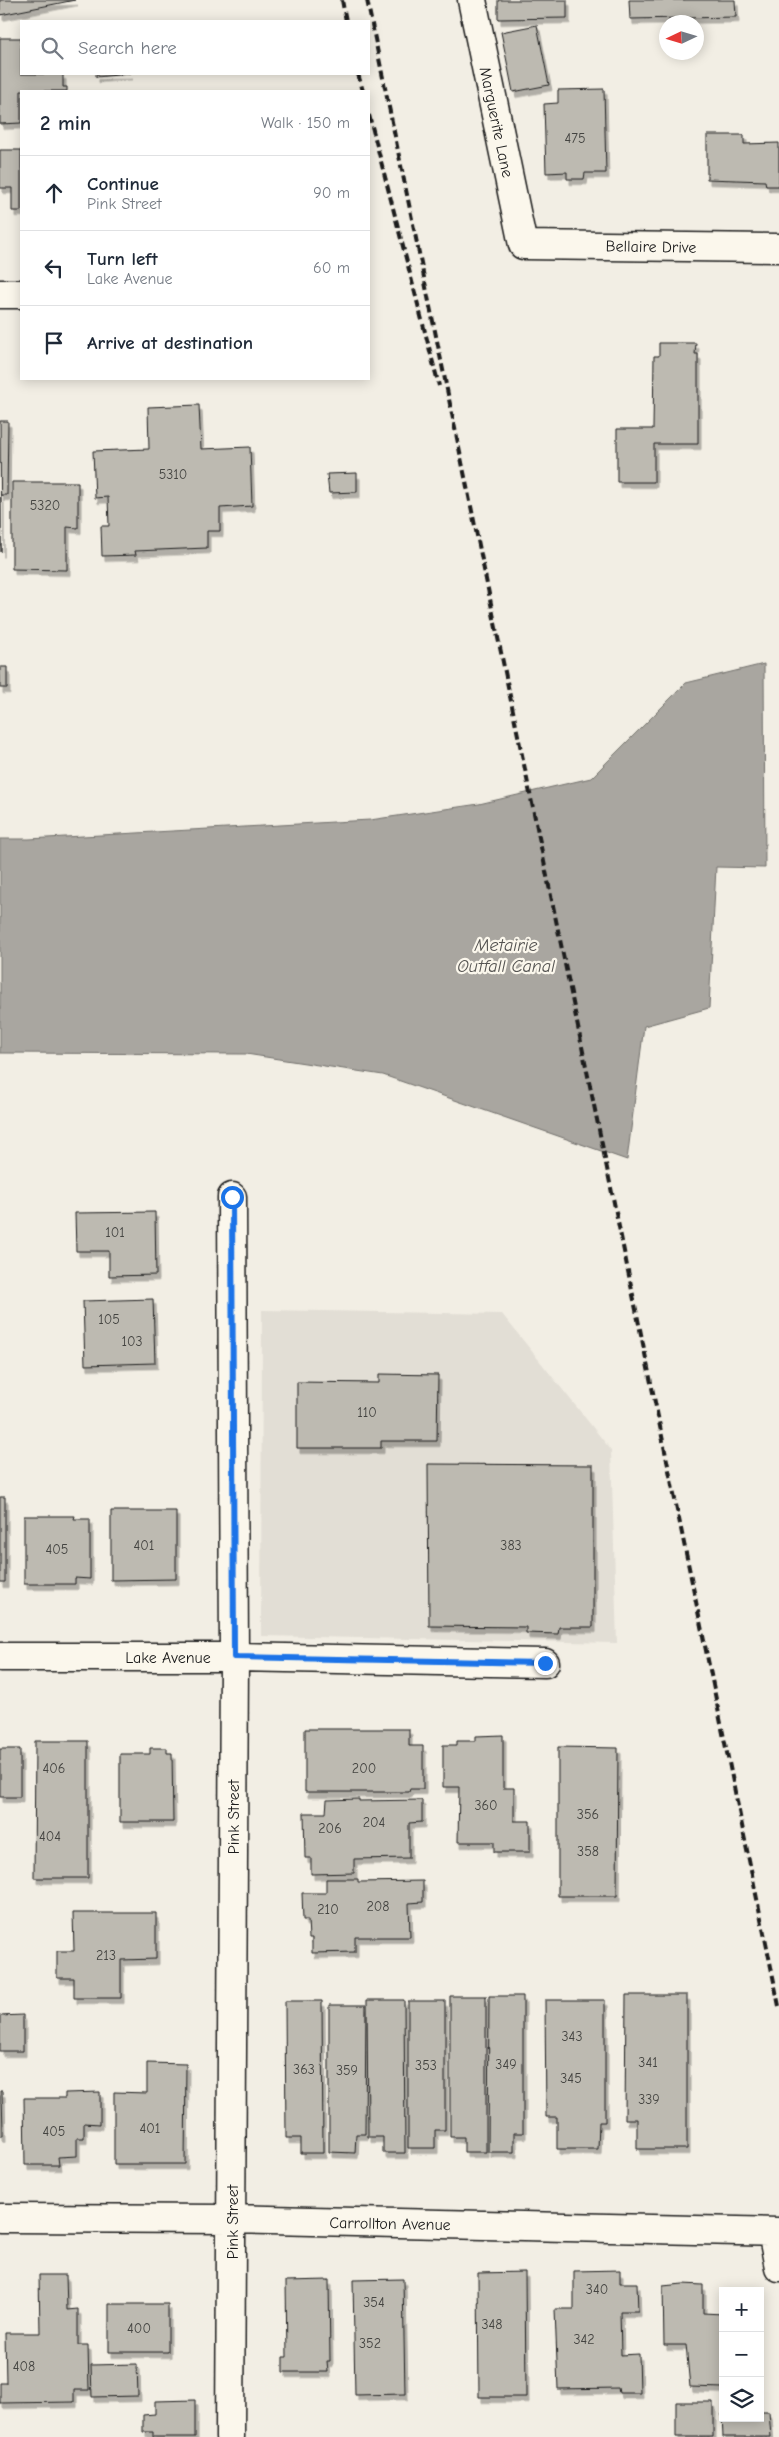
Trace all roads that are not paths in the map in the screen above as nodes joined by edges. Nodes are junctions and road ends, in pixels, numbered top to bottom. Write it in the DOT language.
graph roads {
  1 [pos="472,0"];
  2 [pos="523,245"];
  3 [pos="779,248"];
  4 [pos="0,294"];
  5 [pos="20,294"];
  6 [pos="232,1197"];
  7 [pos="0,1657"];
  8 [pos="234,1657"];
  9 [pos="545,1663"];
  10 [pos="0,2218"];
  11 [pos="232,2219"];
  12 [pos="776,2232"];
  13 [pos="779,2266"];
  14 [pos="230,2437"];
  1 -- 2 [label="street, Marguerite Lane"];
  2 -- 3 [label="street, Bellaire Drive"];
  4 -- 5 [label="street"];
  6 -- 8 [label="street, Pink Street"];
  7 -- 8 [label="street, Lake Avenue"];
  8 -- 9 [label="street, Lake Avenue"];
  8 -- 11 [label="street, Pink Street"];
  10 -- 11 [label="street, Carrollton Avenue"];
  11 -- 12 [label="street, Carrollton Avenue"];
  11 -- 14 [label="street, Pink Street"];
  12 -- 13 [label="street"];
}
